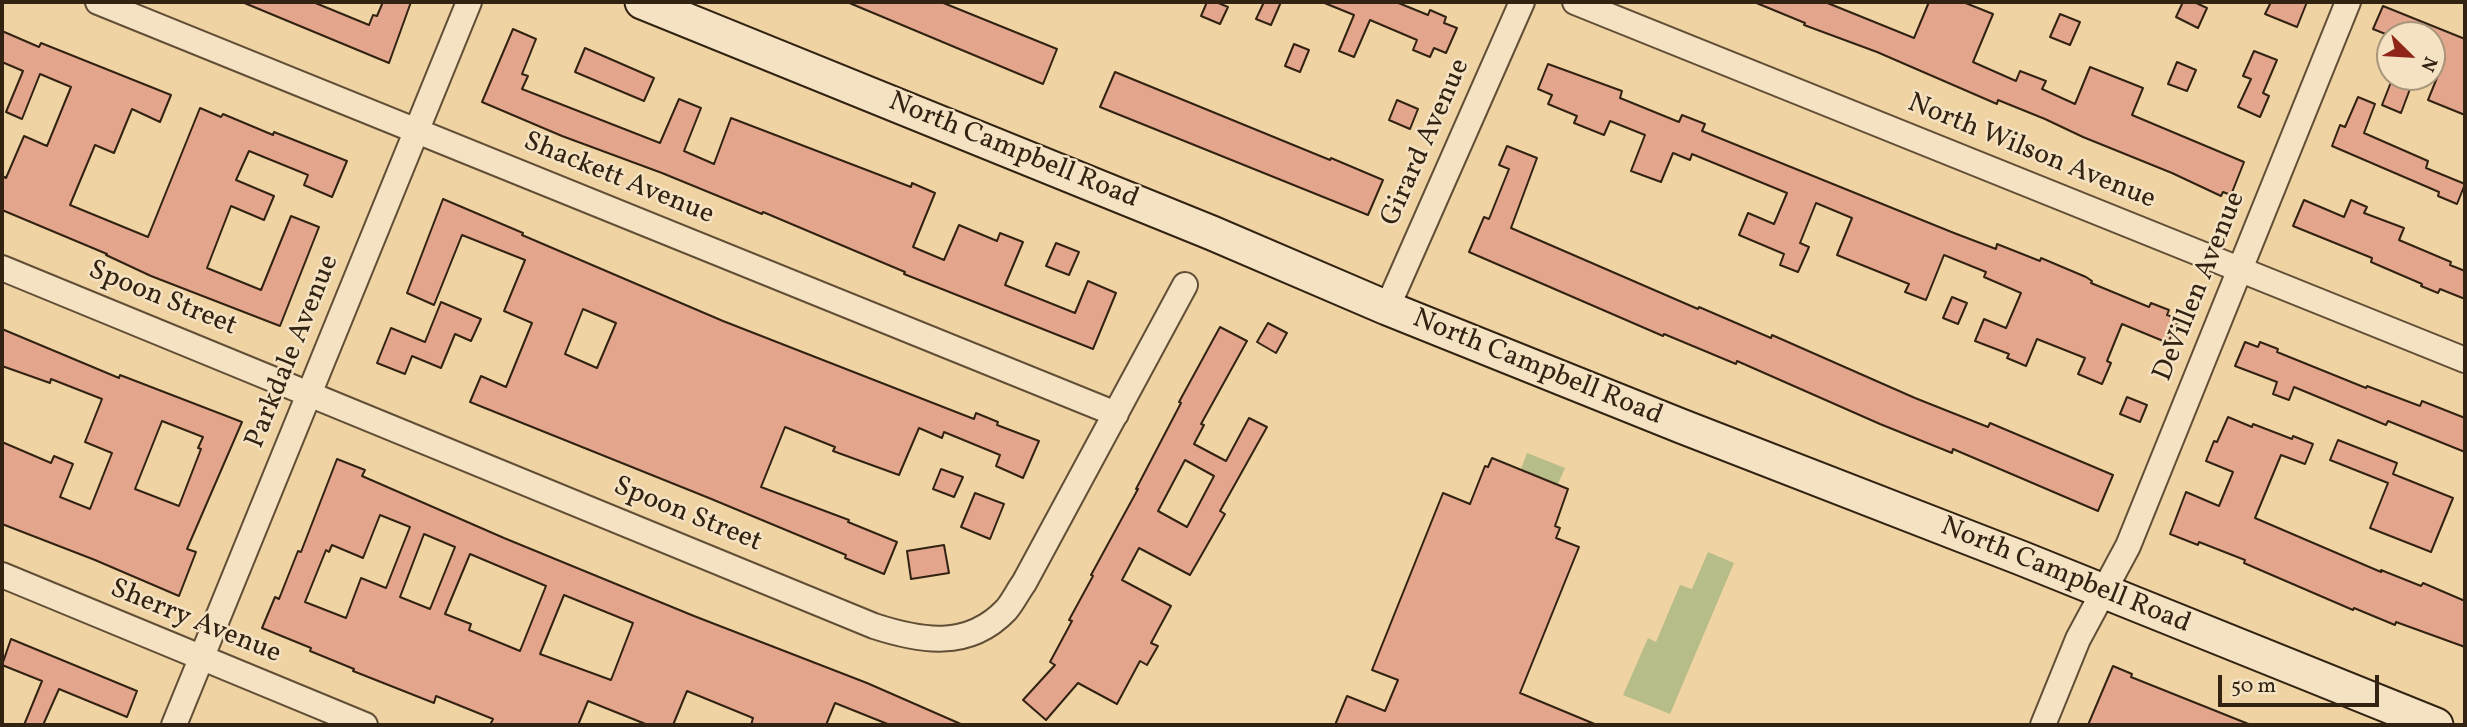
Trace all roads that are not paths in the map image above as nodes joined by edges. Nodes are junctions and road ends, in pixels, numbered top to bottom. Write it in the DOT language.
graph roads {
  1 [pos="98,2"];
  2 [pos="469,2"];
  3 [pos="642,2"];
  4 [pos="1522,2"];
  5 [pos="1575,2"];
  6 [pos="2348,2"];
  7 [pos="416,130"];
  8 [pos="2,268"];
  9 [pos="2240,270"];
  10 [pos="1185,285"];
  11 [pos="1387,308"];
  12 [pos="2465,360"];
  13 [pos="310,392"];
  14 [pos="1116,414"];
  15 [pos="2,575"];
  16 [pos="2104,593"];
  17 [pos="201,658"];
  18 [pos="174,725"];
  19 [pos="365,725"];
  20 [pos="2043,725"];
  21 [pos="2436,725"];
  1 -- 7 [label="street, Shackett Avenue"];
  2 -- 7 [label="street, Parkdale Avenue"];
  3 -- 11 [label="street, North Campbell Road"];
  4 -- 11 [label="street, Girard Avenue"];
  5 -- 9 [label="street, North Wilson Avenue"];
  6 -- 9 [label="street, DeVillen Avenue"];
  7 -- 13 [label="street, Parkdale Avenue"];
  7 -- 14 [label="street, Shackett Avenue"];
  8 -- 13 [label="street, Spoon Street"];
  9 -- 12 [label="street, North Wilson Avenue"];
  9 -- 16 [label="street, DeVillen Avenue"];
  10 -- 14 [label="street, Spoon Street"];
  11 -- 16 [label="street, North Campbell Road"];
  13 -- 14 [label="street, Spoon Street"];
  13 -- 17 [label="street, Parkdale Avenue"];
  15 -- 17 [label="street, Sherry Avenue"];
  16 -- 20 [label="street, DeVillen Avenue"];
  16 -- 21 [label="street, North Campbell Road"];
  17 -- 18 [label="street, Parkdale Avenue"];
  17 -- 19 [label="street, Sherry Avenue"];
}
